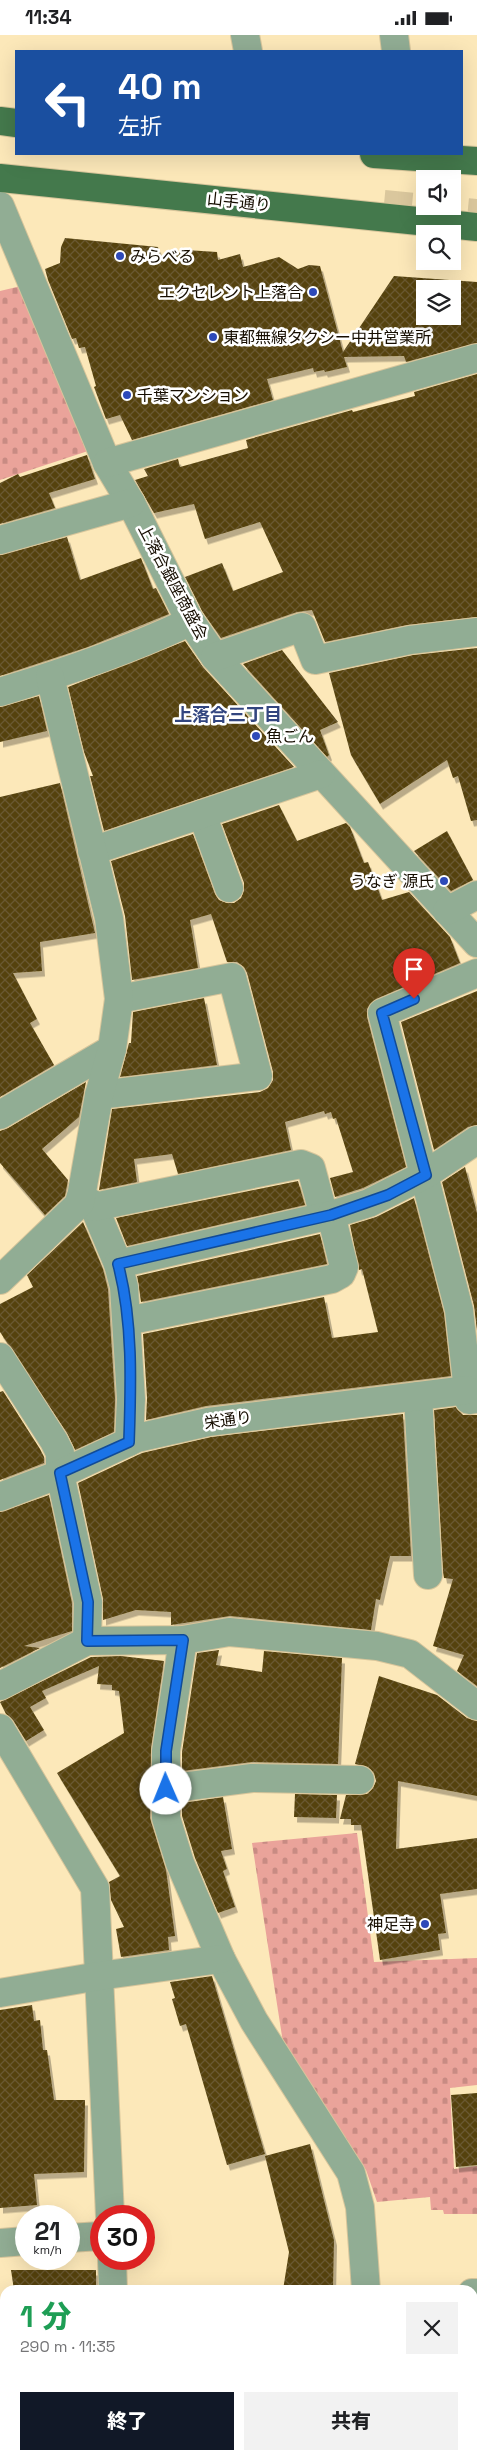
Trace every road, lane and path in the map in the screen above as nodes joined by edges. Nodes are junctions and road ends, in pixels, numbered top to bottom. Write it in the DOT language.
graph roads {
  1 [pos="245,35"];
  2 [pos="394,35"];
  3 [pos="248,50"];
  4 [pos="396,50"];
  5 [pos="0,121"];
  6 [pos="15,123"];
  7 [pos="402,155"];
  8 [pos="477,161"];
  9 [pos="0,178"];
  10 [pos="0,206"];
  11 [pos="477,227"];
  12 [pos="477,358"];
  13 [pos="107,463"];
  14 [pos="132,503"];
  15 [pos="0,540"];
  16 [pos="189,619"];
  17 [pos="477,632"];
  18 [pos="215,657"];
  19 [pos="50,677"];
  20 [pos="0,693"];
  21 [pos="321,774"];
  22 [pos="202,814"];
  23 [pos="92,851"];
  24 [pos="228,888"];
  25 [pos="477,895"];
  26 [pos="447,911"];
  27 [pos="477,943"];
  28 [pos="477,973"];
  29 [pos="119,999"];
  30 [pos="112,1049"];
  31 [pos="99,1095"];
  32 [pos="0,1115"];
  33 [pos="477,1140"];
  34 [pos="426,1175"];
  35 [pos="87,1203"];
  36 [pos="327,1215"];
  37 [pos="118,1264"];
  38 [pos="0,1280"];
  39 [pos="127,1321"];
  40 [pos="0,1357"];
  41 [pos="472,1395"];
  42 [pos="418,1396"];
  43 [pos="129,1442"];
  44 [pos="60,1473"];
  45 [pos="0,1497"];
  46 [pos="428,1575"];
  47 [pos="183,1640"];
  48 [pos="87,1641"];
  49 [pos="0,1686"];
  50 [pos="477,1706"];
  51 [pos="0,1728"];
  52 [pos="360,1781"];
  53 [pos="166,1789"];
  54 [pos="221,1959"];
  55 [pos="99,1976"];
  56 [pos="0,1993"];
  57 [pos="109,2205"];
  58 [pos="15,2242"];
  59 [pos="0,2243"];
  60 [pos="113,2270"];
  61 [pos="114,2285"];
  62 [pos="366,2285"];
  1 -- 3 [label="street"];
  2 -- 4 [label="street"];
  5 -- 6 [label="main road"];
  7 -- 8 [label="main road"];
  9 -- 11 [label="main road, 山手通り"];
  10 -- 13 [label="street, 上落合銀座商盛会"];
  12 -- 13 [label="street"];
  13 -- 14 [label="street, 上落合銀座商盛会"];
  14 -- 15 [label="street"];
  14 -- 16 [label="street, 上落合銀座商盛会"];
  16 -- 18 [label="street, 上落合銀座商盛会"];
  16 -- 19 [label="street"];
  17 -- 18 [label="street"];
  18 -- 21 [label="street, 上落合銀座商盛会"];
  19 -- 20 [label="street"];
  19 -- 23 [label="street"];
  21 -- 22 [label="street"];
  21 -- 26 [label="street, 上落合銀座商盛会"];
  22 -- 23 [label="street"];
  22 -- 24 [label="street"];
  23 -- 29 [label="street"];
  25 -- 26 [label="street"];
  26 -- 27 [label="street, 上落合銀座商盛会"];
  28 -- 34 [label="street"];
  29 -- 30 [label="street"];
  29 -- 31 [label="street"];
  30 -- 31 [label="street"];
  30 -- 32 [label="street"];
  31 -- 35 [label="street"];
  33 -- 34 [label="street"];
  34 -- 36 [label="street"];
  34 -- 41 [label="street"];
  35 -- 36 [label="street"];
  35 -- 37 [label="street"];
  35 -- 38 [label="street"];
  36 -- 37 [label="street"];
  36 -- 39 [label="street"];
  37 -- 39 [label="street"];
  39 -- 43 [label="street"];
  40 -- 44 [label="street"];
  41 -- 42 [label="street, 栄通り"];
  42 -- 43 [label="street, 栄通り"];
  42 -- 46 [label="street"];
  43 -- 44 [label="street, 栄通り"];
  44 -- 45 [label="street, 栄通り"];
  44 -- 48 [label="street"];
  47 -- 48 [label="street"];
  47 -- 50 [label="street"];
  47 -- 53 [label="street"];
  48 -- 49 [label="street"];
  51 -- 55 [label="street"];
  52 -- 53 [label="street"];
  53 -- 54 [label="street"];
  54 -- 55 [label="street"];
  54 -- 62 [label="street"];
  55 -- 56 [label="street"];
  55 -- 57 [label="street"];
  58 -- 59 [label="street"];
  60 -- 61 [label="street"];
}
